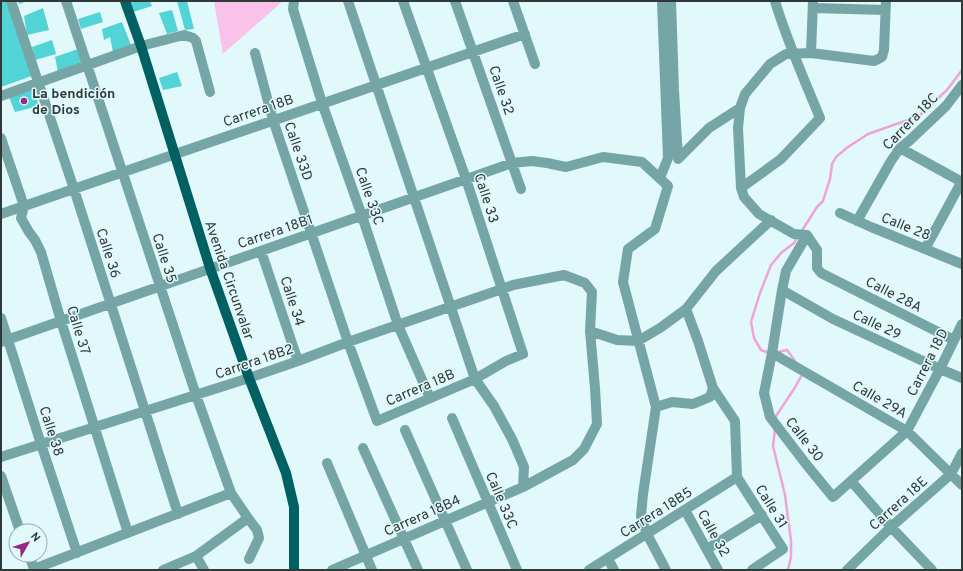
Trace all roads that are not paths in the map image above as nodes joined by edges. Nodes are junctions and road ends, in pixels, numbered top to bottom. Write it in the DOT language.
graph roads {
  1 [pos="11,1"];
  2 [pos="66,1"];
  3 [pos="125,1"];
  4 [pos="294,1"];
  5 [pos="348,1"];
  6 [pos="402,1"];
  7 [pos="455,1"];
  8 [pos="513,1"];
  9 [pos="662,1"];
  10 [pos="671,1"];
  11 [pos="775,1"];
  12 [pos="813,4"];
  13 [pos="886,6"];
  14 [pos="525,34"];
  15 [pos="141,46"];
  16 [pos="474,51"];
  17 [pos="255,53"];
  18 [pos="811,53"];
  19 [pos="794,54"];
  20 [pos="535,64"];
  21 [pos="88,65"];
  22 [pos="427,67"];
  23 [pos="38,83"];
  24 [pos="376,85"];
  25 [pos="962,85"];
  26 [pos="210,92"];
  27 [pos="1,96"];
  28 [pos="322,103"];
  29 [pos="740,108"];
  30 [pos="273,120"];
  31 [pos="1,138"];
  32 [pos="900,148"];
  33 [pos="174,154"];
  34 [pos="512,163"];
  35 [pos="122,172"];
  36 [pos="660,178"];
  37 [pos="466,179"];
  38 [pos="962,181"];
  39 [pos="741,188"];
  40 [pos="74,189"];
  41 [pos="521,189"];
  42 [pos="414,198"];
  43 [pos="24,206"];
  44 [pos="840,213"];
  45 [pos="1,214"];
  46 [pos="362,216"];
  47 [pos="771,220"];
  48 [pos="858,221"];
  49 [pos="312,233"];
  50 [pos="807,236"];
  51 [pos="925,249"];
  52 [pos="261,251"];
  53 [pos="962,264"];
  54 [pos="210,268"];
  55 [pos="160,286"];
  56 [pos="502,289"];
  57 [pos="782,290"];
  58 [pos="111,303"];
  59 [pos="450,306"];
  60 [pos="686,309"];
  61 [pos="1,318"];
  62 [pos="61,321"];
  63 [pos="962,324"];
  64 [pos="398,325"];
  65 [pos="590,331"];
  66 [pos="4,340"];
  67 [pos="954,340"];
  68 [pos="638,341"];
  69 [pos="348,342"];
  70 [pos="772,353"];
  71 [pos="298,361"];
  72 [pos="940,369"];
  73 [pos="249,378"];
  74 [pos="962,378"];
  75 [pos="475,379"];
  76 [pos="713,388"];
  77 [pos="196,395"];
  78 [pos="430,398"];
  79 [pos="656,407"];
  80 [pos="145,411"];
  81 [pos="452,418"];
  82 [pos="95,427"];
  83 [pos="405,430"];
  84 [pos="907,431"];
  85 [pos="41,444"];
  86 [pos="363,448"];
  87 [pos="962,453"];
  88 [pos="1,457"];
  89 [pos="327,463"];
  90 [pos="950,474"];
  91 [pos="1,476"];
  92 [pos="738,477"];
  93 [pos="850,481"];
  94 [pos="962,485"];
  95 [pos="524,487"];
  96 [pos="231,494"];
  97 [pos="833,498"];
  98 [pos="487,502"];
  99 [pos="685,510"];
  100 [pos="178,514"];
  101 [pos="762,515"];
  102 [pos="248,518"];
  103 [pos="445,521"];
  104 [pos="17,523"];
  105 [pos="890,527"];
  106 [pos="128,533"];
  107 [pos="647,534"];
  108 [pos="404,539"];
  109 [pos="707,549"];
  110 [pos="77,553"];
  111 [pos="366,555"];
  112 [pos="196,556"];
  113 [pos="249,559"];
  114 [pos="608,559"];
  115 [pos="34,569"];
  116 [pos="163,570"];
  117 [pos="204,570"];
  118 [pos="294,570"];
  119 [pos="332,570"];
  120 [pos="372,570"];
  121 [pos="418,570"];
  122 [pos="467,570"];
  123 [pos="517,570"];
  124 [pos="589,570"];
  125 [pos="614,570"];
  126 [pos="666,570"];
  127 [pos="718,570"];
  128 [pos="752,570"];
  129 [pos="847,570"];
  130 [pos="932,570"];
  1 -- 23 [label="street, Calle 36"];
  2 -- 21 [label="street, Calle 35"];
  3 -- 15 [label="main road, Avenida Circunvalar"];
  4 -- 28 [label="street, Calle 33C"];
  5 -- 24 [label="street"];
  6 -- 22 [label="street, Calle 33"];
  7 -- 16 [label="street, Calle 32"];
  8 -- 14 [label="street"];
  9 -- 36 [label="street"];
  10 -- 29 [label="street"];
  11 -- 19 [label="street"];
  12 -- 13 [label="street"];
  12 -- 18 [label="street"];
  13 -- 18 [label="street"];
  14 -- 16 [label="street, Carrera 18B"];
  14 -- 20 [label="street"];
  15 -- 21 [label="street"];
  15 -- 26 [label="street"];
  15 -- 33 [label="main road, Avenida Circunvalar"];
  16 -- 22 [label="street, Carrera 18B"];
  16 -- 34 [label="street, Calle 32"];
  17 -- 30 [label="street, Calle 33D"];
  18 -- 19 [label="street"];
  19 -- 29 [label="street"];
  19 -- 39 [label="street"];
  21 -- 23 [label="street"];
  21 -- 35 [label="street, Calle 35"];
  22 -- 24 [label="street, Carrera 18B"];
  22 -- 37 [label="street, Calle 33"];
  23 -- 27 [label="street"];
  23 -- 40 [label="street, Calle 36"];
  24 -- 28 [label="street, Carrera 18B"];
  24 -- 42 [label="street"];
  25 -- 32 [label="street, Carrera 18C"];
  28 -- 30 [label="street, Carrera 18B"];
  28 -- 46 [label="street, Calle 33C"];
  29 -- 39 [label="street"];
  30 -- 33 [label="street, Carrera 18B"];
  30 -- 49 [label="street, Calle 33D"];
  31 -- 43 [label="street, Calle 37"];
  32 -- 38 [label="street"];
  32 -- 48 [label="street, Carrera 18C"];
  33 -- 35 [label="street, Carrera 18B"];
  33 -- 54 [label="main road, Avenida Circunvalar"];
  34 -- 36 [label="street, Carrera 18B1"];
  34 -- 37 [label="street, Carrera 18B1"];
  34 -- 41 [label="street, Calle 32"];
  35 -- 40 [label="street, Carrera 18B"];
  35 -- 55 [label="street, Calle 35"];
  36 -- 68 [label="street"];
  37 -- 42 [label="street, Carrera 18B1"];
  37 -- 56 [label="street, Calle 33"];
  38 -- 51 [label="street"];
  39 -- 47 [label="street"];
  40 -- 43 [label="street, Carrera 18B"];
  40 -- 58 [label="street, Calle 36"];
  42 -- 46 [label="street, Carrera 18B1"];
  42 -- 59 [label="street"];
  43 -- 45 [label="street, Carrera 18B"];
  43 -- 62 [label="street, Calle 37"];
  44 -- 48 [label="street, Calle 28"];
  46 -- 49 [label="street, Carrera 18B1"];
  46 -- 64 [label="street, Calle 33C"];
  47 -- 50 [label="street"];
  47 -- 60 [label="street"];
  48 -- 51 [label="street, Calle 28"];
  49 -- 52 [label="street, Carrera 18B1"];
  49 -- 69 [label="street"];
  50 -- 57 [label="street"];
  50 -- 67 [label="street, Calle 28A"];
  51 -- 53 [label="street, Calle 28"];
  52 -- 54 [label="street, Carrera 18B1"];
  52 -- 71 [label="street, Calle 34"];
  54 -- 55 [label="street, Carrera 18B1"];
  54 -- 73 [label="main road, Avenida Circunvalar"];
  55 -- 58 [label="street, Carrera 18B1"];
  55 -- 77 [label="street, Calle 35"];
  56 -- 59 [label="street, Carrera 18B2"];
  56 -- 65 [label="street, Carrera 18B2"];
  56 -- 75 [label="street, Calle 33"];
  57 -- 70 [label="street"];
  57 -- 72 [label="street, Calle 29"];
  58 -- 62 [label="street, Carrera 18B1"];
  58 -- 80 [label="street, Calle 36"];
  59 -- 64 [label="street, Carrera 18B2"];
  59 -- 75 [label="street"];
  60 -- 68 [label="street"];
  60 -- 76 [label="street"];
  61 -- 66 [label="street, Calle 38"];
  62 -- 66 [label="street, Carrera 18B1"];
  62 -- 82 [label="street, Calle 37"];
  63 -- 67 [label="street, Carrera 18D"];
  64 -- 69 [label="street, Carrera 18B2"];
  64 -- 78 [label="street, Calle 33C"];
  65 -- 68 [label="street"];
  65 -- 95 [label="street, Carrera 18B4"];
  66 -- 85 [label="street, Calle 38"];
  67 -- 72 [label="street, Carrera 18D"];
  68 -- 79 [label="street"];
  69 -- 71 [label="street, Carrera 18B2"];
  69 -- 78 [label="street, Carrera 18B"];
  70 -- 84 [label="street, Calle 29A"];
  70 -- 97 [label="street, Calle 30"];
  71 -- 73 [label="street, Carrera 18B2"];
  72 -- 74 [label="street, Calle 29"];
  72 -- 84 [label="street, Carrera 18D"];
  73 -- 77 [label="street, Carrera 18B2"];
  73 -- 118 [label="main road, Avenida Circunvalar"];
  75 -- 78 [label="street, Carrera 18B"];
  75 -- 95 [label="street"];
  76 -- 79 [label="street"];
  76 -- 92 [label="street"];
  77 -- 80 [label="street, Carrera 18B2"];
  77 -- 96 [label="street, Calle 35"];
  79 -- 107 [label="street"];
  80 -- 82 [label="street, Carrera 18B2"];
  80 -- 100 [label="street, Calle 36"];
  81 -- 98 [label="street, Calle 33C"];
  82 -- 85 [label="street, Carrera 18B2"];
  82 -- 106 [label="street, Calle 37"];
  83 -- 103 [label="street"];
  84 -- 90 [label="street, Calle 29A"];
  84 -- 93 [label="street, Carrera 18D"];
  85 -- 88 [label="street, Carrera 18B2"];
  85 -- 110 [label="street, Calle 38"];
  86 -- 108 [label="street"];
  87 -- 90 [label="street, Carrera 18E"];
  89 -- 111 [label="street"];
  90 -- 94 [label="street, Calle 29A"];
  90 -- 105 [label="street, Carrera 18E"];
  91 -- 104 [label="street"];
  92 -- 99 [label="street, Carrera 18B5"];
  92 -- 101 [label="street, Calle 31"];
  93 -- 97 [label="street, Carrera 18D"];
  93 -- 105 [label="street"];
  95 -- 98 [label="street, Carrera 18B4"];
  96 -- 100 [label="street"];
  96 -- 102 [label="street, Calle 35"];
  98 -- 103 [label="street, Carrera 18B4"];
  98 -- 123 [label="street, Calle 33C"];
  99 -- 107 [label="street, Carrera 18B5"];
  99 -- 109 [label="street, Calle 32"];
  100 -- 106 [label="street"];
  101 -- 109 [label="street"];
  101 -- 128 [label="street, Calle 31"];
  102 -- 112 [label="street"];
  102 -- 113 [label="street, Calle 35"];
  103 -- 108 [label="street, Carrera 18B4"];
  103 -- 122 [label="street"];
  105 -- 129 [label="street, Carrera 18E"];
  105 -- 130 [label="street"];
  106 -- 110 [label="street"];
  107 -- 114 [label="street, Carrera 18B5"];
  107 -- 126 [label="street"];
  108 -- 111 [label="street, Carrera 18B4"];
  108 -- 121 [label="street"];
  109 -- 127 [label="street, Calle 32"];
  110 -- 115 [label="street"];
  111 -- 119 [label="street, Carrera 18B4"];
  111 -- 120 [label="street"];
  112 -- 116 [label="street"];
  112 -- 117 [label="street"];
  114 -- 124 [label="street, Carrera 18B5"];
  114 -- 125 [label="street"];
}
